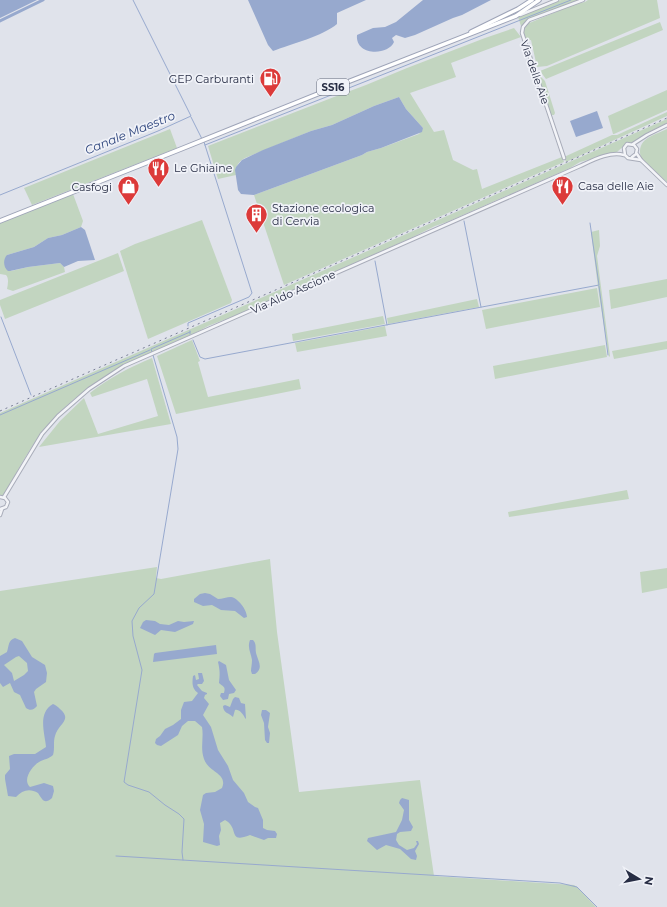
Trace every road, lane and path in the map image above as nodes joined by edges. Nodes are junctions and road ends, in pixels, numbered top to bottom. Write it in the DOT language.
graph roads {
  1 [pos="532,0"];
  2 [pos="538,0"];
  3 [pos="557,0"];
  4 [pos="582,0"];
  5 [pos="516,16"];
  6 [pos="462,37"];
  7 [pos="667,125"];
  8 [pos="640,140"];
  9 [pos="633,144"];
  10 [pos="624,148"];
  11 [pos="637,152"];
  12 [pos="615,154"];
  13 [pos="624,155"];
  14 [pos="564,158"];
  15 [pos="632,158"];
  16 [pos="640,160"];
  17 [pos="667,185"];
  18 [pos="0,221"];
  19 [pos="12,484"];
  20 [pos="2,497"];
  21 [pos="7,500"];
  22 [pos="1,509"];
  23 [pos="0,515"];
  1 -- 6 [label="main road, SS16"];
  2 -- 5 [label="main road, SS16"];
  3 -- 5 [label="street"];
  4 -- 14 [label="street, Via delle Aie"];
  5 -- 6 [label="main road, SS16"];
  6 -- 18 [label="main road, SS16"];
  7 -- 8 [label="street"];
  8 -- 9 [label="street"];
  8 -- 11 [label="street"];
  9 -- 10 [label="street"];
  9 -- 11 [label="street"];
  10 -- 12 [label="street"];
  10 -- 13 [label="street"];
  11 -- 15 [label="street"];
  11 -- 16 [label="street"];
  12 -- 13 [label="street"];
  12 -- 19 [label="street, Via Aldo Ascione"];
  13 -- 15 [label="street"];
  15 -- 16 [label="street"];
  16 -- 17 [label="street"];
  19 -- 20 [label="street, Via Aldo Ascione"];
  19 -- 21 [label="street, Via Aldo Ascione"];
  20 -- 21 [label="street"];
  21 -- 22 [label="street, Via Aldo Ascione"];
  22 -- 23 [label="street"];
}
